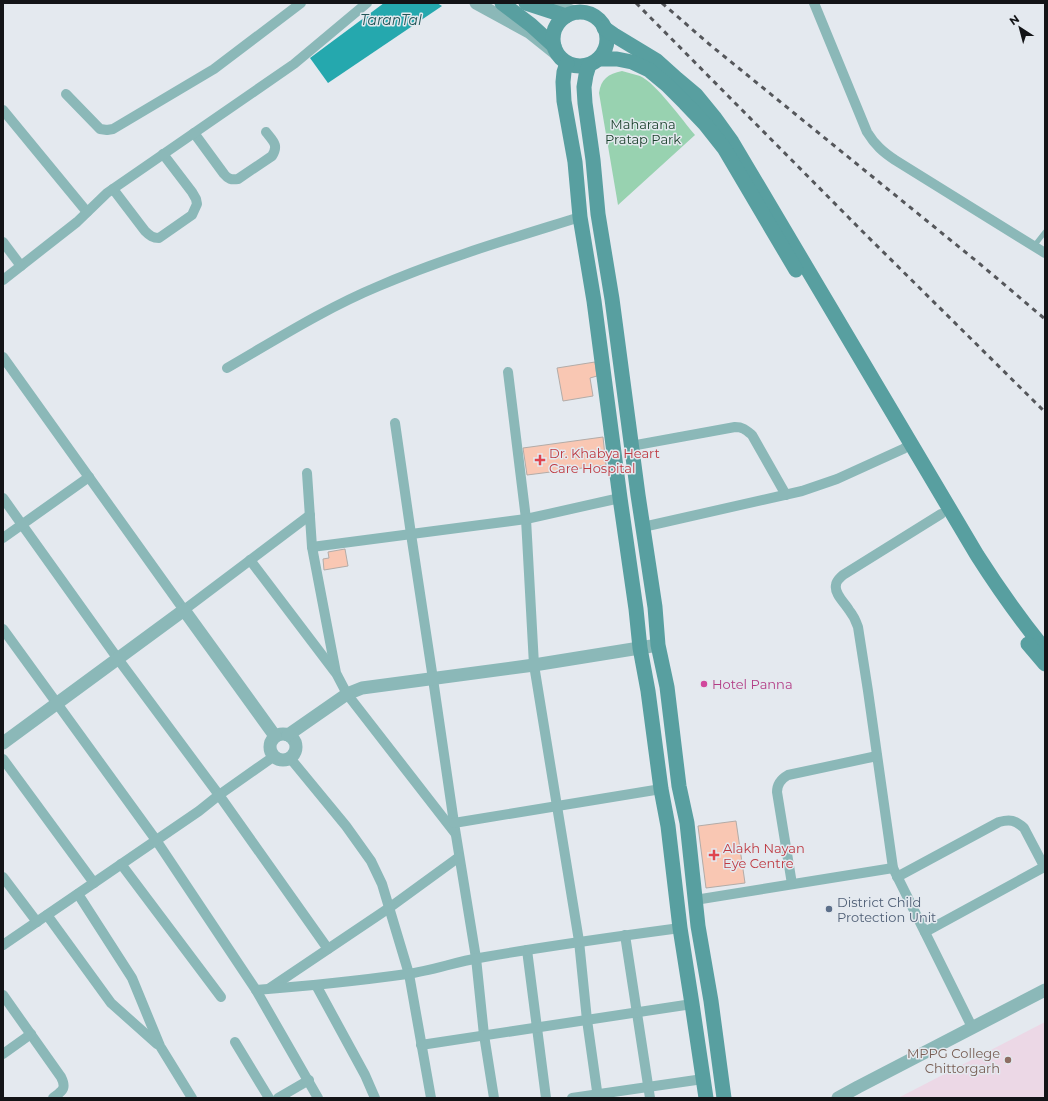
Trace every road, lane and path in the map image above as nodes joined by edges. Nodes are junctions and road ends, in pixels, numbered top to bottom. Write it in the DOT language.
graph roads {
  1 [pos="301,3"];
  2 [pos="367,3"];
  3 [pos="476,3"];
  4 [pos="502,3"];
  5 [pos="526,3"];
  6 [pos="547,3"];
  7 [pos="814,3"];
  8 [pos="571,15"];
  9 [pos="604,28"];
  10 [pos="560,55"];
  11 [pos="594,62"];
  12 [pos="66,94"];
  13 [pos="3,110"];
  14 [pos="266,132"];
  15 [pos="194,133"];
  16 [pos="163,154"];
  17 [pos="113,189"];
  18 [pos="87,212"];
  19 [pos="580,217"];
  20 [pos="1045,232"];
  21 [pos="3,242"];
  22 [pos="1034,246"];
  23 [pos="1045,253"];
  24 [pos="22,266"];
  25 [pos="3,280"];
  26 [pos="3,357"];
  27 [pos="227,368"];
  28 [pos="508,372"];
  29 [pos="395,423"];
  30 [pos="631,446"];
  31 [pos="907,446"];
  32 [pos="307,473"];
  33 [pos="89,477"];
  34 [pos="786,495"];
  35 [pos="3,498"];
  36 [pos="620,498"];
  37 [pos="941,514"];
  38 [pos="310,515"];
  39 [pos="526,518"];
  40 [pos="22,524"];
  41 [pos="643,527"];
  42 [pos="411,534"];
  43 [pos="3,538"];
  44 [pos="312,547"];
  45 [pos="250,560"];
  46 [pos="184,610"];
  47 [pos="3,629"];
  48 [pos="658,645"];
  49 [pos="640,648"];
  50 [pos="1045,650"];
  51 [pos="118,659"];
  52 [pos="1045,664"];
  53 [pos="534,665"];
  54 [pos="336,674"];
  55 [pos="433,679"];
  56 [pos="347,694"];
  57 [pos="57,703"];
  58 [pos="288,735"];
  59 [pos="275,736"];
  60 [pos="3,743"];
  61 [pos="877,756"];
  62 [pos="273,757"];
  63 [pos="290,758"];
  64 [pos="3,759"];
  65 [pos="661,789"];
  66 [pos="219,795"];
  67 [pos="558,805"];
  68 [pos="454,823"];
  69 [pos="455,834"];
  70 [pos="156,840"];
  71 [pos="459,857"];
  72 [pos="121,864"];
  73 [pos="893,868"];
  74 [pos="1045,868"];
  75 [pos="3,877"];
  76 [pos="898,877"];
  77 [pos="94,883"];
  78 [pos="792,884"];
  79 [pos="78,894"];
  80 [pos="695,900"];
  81 [pos="389,908"];
  82 [pos="47,915"];
  83 [pos="37,922"];
  84 [pos="680,928"];
  85 [pos="925,932"];
  86 [pos="625,935"];
  87 [pos="579,941"];
  88 [pos="3,945"];
  89 [pos="328,949"];
  90 [pos="527,950"];
  91 [pos="476,958"];
  92 [pos="409,974"];
  93 [pos="316,985"];
  94 [pos="269,989"];
  95 [pos="256,990"];
  96 [pos="1045,990"];
  97 [pos="3,995"];
  98 [pos="221,997"];
  99 [pos="692,1004"];
  100 [pos="637,1012"];
  101 [pos="587,1020"];
  102 [pos="538,1027"];
  103 [pos="972,1028"];
  104 [pos="31,1034"];
  105 [pos="484,1035"];
  106 [pos="235,1042"];
  107 [pos="421,1045"];
  108 [pos="160,1046"];
  109 [pos="3,1054"];
  110 [pos="703,1079"];
  111 [pos="309,1080"];
  112 [pos="648,1087"];
  113 [pos="598,1096"];
  114 [pos="53,1098"];
  115 [pos="192,1098"];
  116 [pos="269,1098"];
  117 [pos="278,1098"];
  118 [pos="318,1098"];
  119 [pos="375,1098"];
  120 [pos="431,1098"];
  121 [pos="494,1098"];
  122 [pos="546,1098"];
  123 [pos="572,1098"];
  124 [pos="650,1098"];
  125 [pos="706,1098"];
  126 [pos="724,1098"];
  127 [pos="838,1098"];
  1 -- 12 [label="street"];
  2 -- 15 [label="street"];
  3 -- 10 [label="street"];
  4 -- 10 [label="main road"];
  5 -- 8 [label="main road"];
  6 -- 8 [label="street"];
  7 -- 22 [label="street"];
  8 -- 9 [label="main road"];
  8 -- 10 [label="main road"];
  9 -- 11 [label="main road"];
  9 -- 31 [label="main road"];
  10 -- 11 [label="main road"];
  10 -- 19 [label="main road"];
  11 -- 30 [label="main road"];
  11 -- 31 [label="main road"];
  13 -- 18 [label="street"];
  14 -- 15 [label="street"];
  15 -- 16 [label="street"];
  16 -- 17 [label="street"];
  16 -- 17 [label="street"];
  17 -- 18 [label="street"];
  18 -- 24 [label="street"];
  19 -- 27 [label="street"];
  19 -- 36 [label="main road"];
  20 -- 22 [label="lane"];
  21 -- 24 [label="street"];
  22 -- 23 [label="street"];
  24 -- 25 [label="street"];
  26 -- 33 [label="street"];
  28 -- 39 [label="street"];
  29 -- 42 [label="street"];
  30 -- 34 [label="street"];
  30 -- 41 [label="main road"];
  31 -- 34 [label="street"];
  31 -- 37 [label="main road"];
  31 -- 50 [label="main road"];
  32 -- 38 [label="street"];
  33 -- 40 [label="street"];
  33 -- 46 [label="street"];
  34 -- 41 [label="street"];
  35 -- 40 [label="street"];
  36 -- 39 [label="street"];
  36 -- 49 [label="main road"];
  37 -- 52 [label="main road"];
  37 -- 61 [label="street"];
  38 -- 44 [label="street"];
  38 -- 45 [label="street"];
  39 -- 42 [label="street"];
  39 -- 53 [label="street"];
  40 -- 43 [label="street"];
  40 -- 51 [label="street"];
  41 -- 48 [label="main road"];
  42 -- 44 [label="street"];
  42 -- 55 [label="street"];
  44 -- 54 [label="street"];
  45 -- 46 [label="street"];
  45 -- 54 [label="street"];
  46 -- 51 [label="street"];
  46 -- 59 [label="street"];
  47 -- 57 [label="street"];
  48 -- 49 [label="street"];
  48 -- 80 [label="main road"];
  49 -- 53 [label="street"];
  49 -- 65 [label="main road"];
  51 -- 57 [label="street"];
  51 -- 66 [label="street"];
  53 -- 55 [label="street"];
  53 -- 67 [label="street"];
  54 -- 56 [label="street"];
  55 -- 56 [label="street"];
  55 -- 68 [label="street"];
  56 -- 58 [label="street"];
  56 -- 69 [label="street"];
  57 -- 60 [label="street"];
  57 -- 70 [label="street"];
  58 -- 59 [label="street"];
  58 -- 63 [label="street"];
  59 -- 62 [label="street"];
  61 -- 73 [label="street"];
  61 -- 78 [label="street"];
  62 -- 63 [label="street"];
  62 -- 66 [label="street"];
  63 -- 81 [label="street"];
  64 -- 77 [label="street"];
  65 -- 67 [label="street"];
  65 -- 84 [label="main road"];
  66 -- 70 [label="street"];
  66 -- 89 [label="street"];
  67 -- 68 [label="street"];
  67 -- 87 [label="street"];
  68 -- 69 [label="street"];
  69 -- 71 [label="street"];
  70 -- 72 [label="street"];
  70 -- 95 [label="street"];
  71 -- 81 [label="street"];
  71 -- 91 [label="street"];
  72 -- 77 [label="street"];
  72 -- 98 [label="street"];
  73 -- 76 [label="street"];
  73 -- 78 [label="street"];
  74 -- 76 [label="street"];
  74 -- 85 [label="street"];
  75 -- 83 [label="street"];
  76 -- 85 [label="street"];
  77 -- 79 [label="street"];
  78 -- 80 [label="street"];
  79 -- 82 [label="street"];
  79 -- 108 [label="street"];
  80 -- 126 [label="main road"];
  81 -- 89 [label="street"];
  81 -- 92 [label="street"];
  82 -- 83 [label="street"];
  82 -- 108 [label="street"];
  83 -- 88 [label="street"];
  84 -- 86 [label="street"];
  84 -- 99 [label="main road"];
  85 -- 103 [label="street"];
  86 -- 87 [label="street"];
  86 -- 100 [label="street"];
  87 -- 90 [label="street"];
  87 -- 101 [label="street"];
  89 -- 94 [label="street"];
  90 -- 91 [label="street"];
  90 -- 102 [label="street"];
  91 -- 92 [label="street"];
  91 -- 105 [label="street"];
  92 -- 93 [label="street"];
  92 -- 107 [label="street"];
  93 -- 94 [label="street"];
  93 -- 119 [label="street"];
  94 -- 95 [label="street"];
  95 -- 111 [label="street"];
  96 -- 103 [label="street"];
  97 -- 104 [label="street"];
  99 -- 100 [label="street"];
  99 -- 110 [label="main road"];
  100 -- 101 [label="street"];
  100 -- 112 [label="street"];
  101 -- 102 [label="street"];
  101 -- 113 [label="street"];
  102 -- 105 [label="street"];
  102 -- 122 [label="street"];
  103 -- 127 [label="street"];
  104 -- 109 [label="street"];
  104 -- 114 [label="street"];
  105 -- 107 [label="street"];
  105 -- 121 [label="street"];
  106 -- 116 [label="street"];
  107 -- 120 [label="street"];
  108 -- 115 [label="street"];
  110 -- 112 [label="street"];
  110 -- 125 [label="main road"];
  111 -- 117 [label="street"];
  111 -- 118 [label="street"];
  112 -- 113 [label="street"];
  112 -- 124 [label="street"];
  113 -- 123 [label="street"];
}
